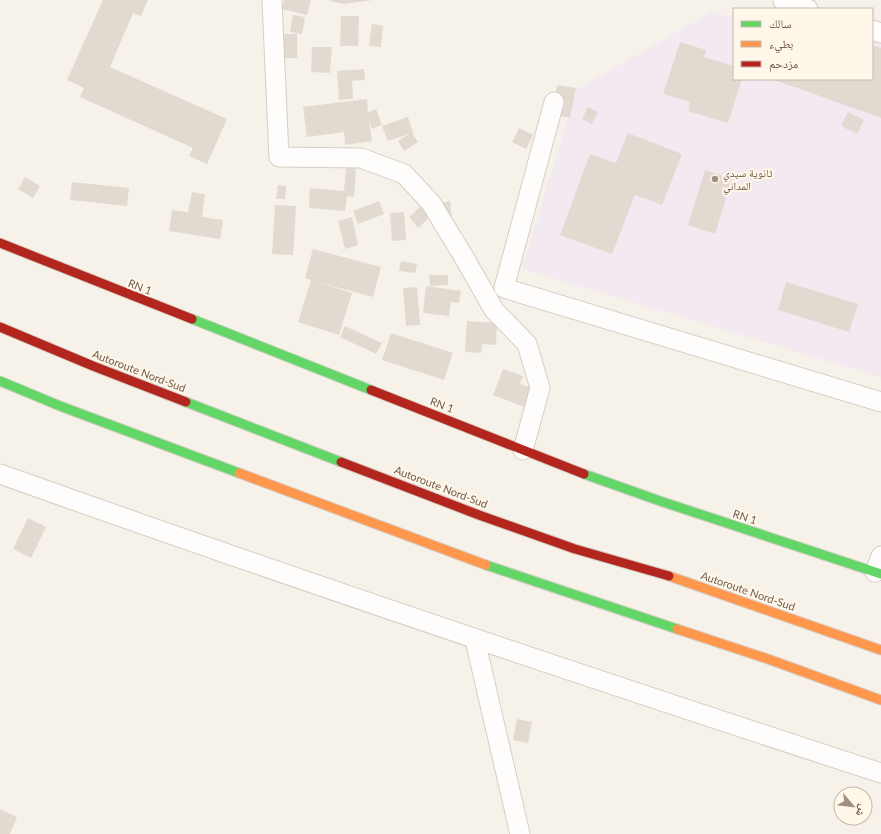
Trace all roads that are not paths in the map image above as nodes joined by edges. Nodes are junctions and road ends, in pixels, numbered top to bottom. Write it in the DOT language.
graph roads {
  1 [pos="272,0"];
  2 [pos="783,1"];
  3 [pos="805,8"];
  4 [pos="554,102"];
  5 [pos="0,243"];
  6 [pos="0,327"];
  7 [pos="0,381"];
  8 [pos="881,402"];
  9 [pos="523,450"];
  10 [pos="0,474"];
  11 [pos="879,567"];
  12 [pos="475,640"];
  13 [pos="881,650"];
  14 [pos="881,700"];
  15 [pos="881,773"];
  16 [pos="520,834"];
  1 -- 9 [label="street"];
  2 -- 3 [label="street"];
  4 -- 8 [label="street"];
  5 -- 9 [label="main road, RN 1"];
  6 -- 13 [label="main road, Autoroute Nord-Sud"];
  7 -- 14 [label="main road"];
  9 -- 11 [label="main road, RN 1"];
  10 -- 12 [label="street"];
  12 -- 15 [label="street"];
  12 -- 16 [label="street"];
}
